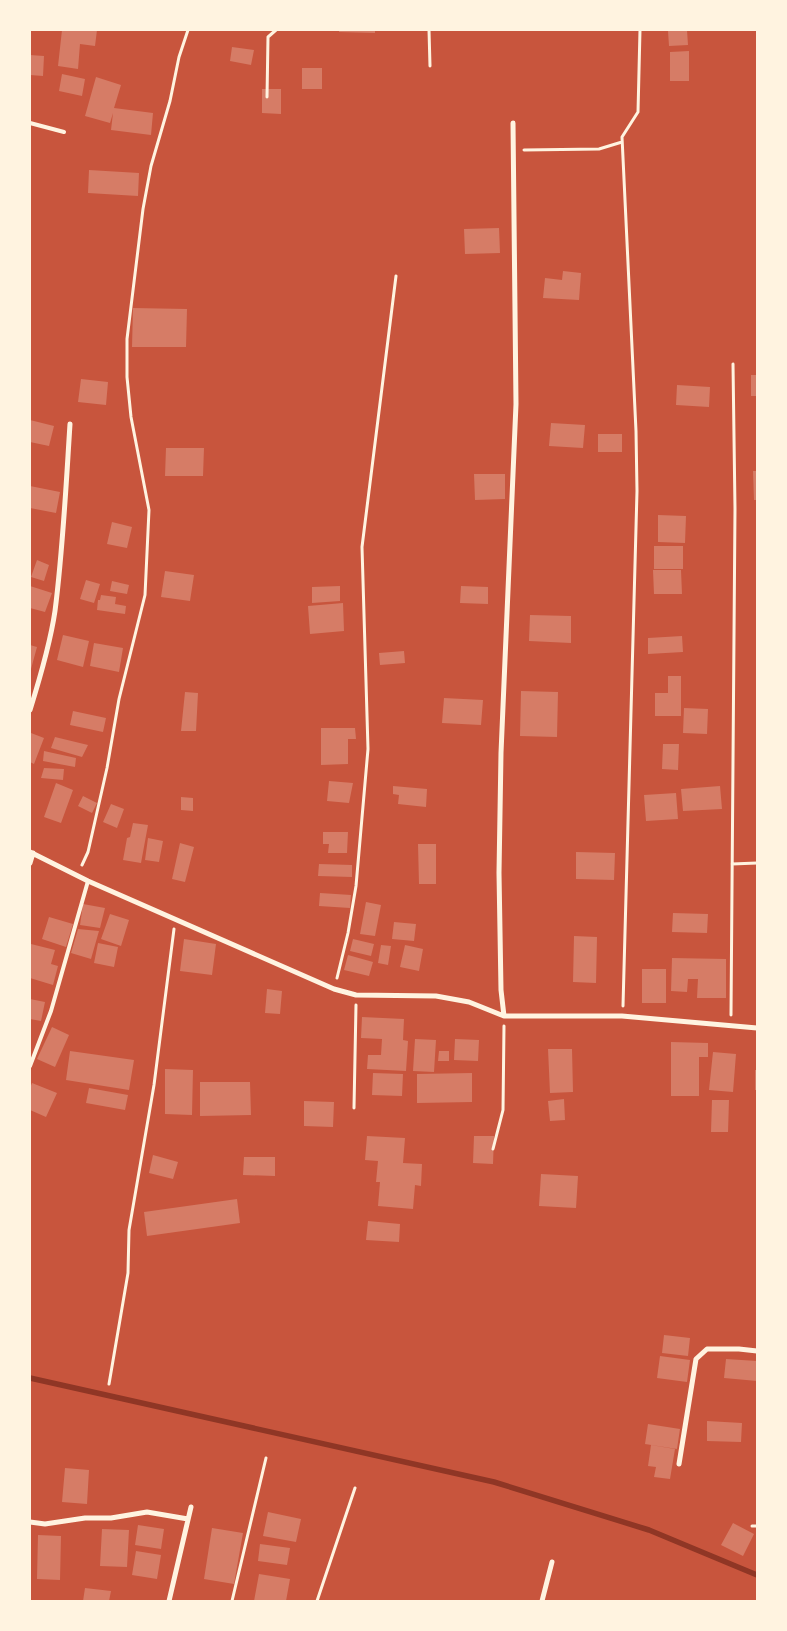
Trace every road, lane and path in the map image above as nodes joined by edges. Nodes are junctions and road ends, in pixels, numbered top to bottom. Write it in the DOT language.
graph roads {
  1 [pos="188,30"];
  2 [pos="276,30"];
  3 [pos="429,30"];
  4 [pos="640,30"];
  5 [pos="430,66"];
  6 [pos="267,97"];
  7 [pos="30,123"];
  8 [pos="513,123"];
  9 [pos="64,132"];
  10 [pos="622,142"];
  11 [pos="513,150"];
  12 [pos="396,276"];
  13 [pos="732,364"];
  14 [pos="70,424"];
  15 [pos="30,710"];
  16 [pos="31,853"];
  17 [pos="30,862"];
  18 [pos="757,863"];
  19 [pos="732,864"];
  20 [pos="77,875"];
  21 [pos="88,881"];
  22 [pos="175,918"];
  23 [pos="334,989"];
  24 [pos="356,994"];
  25 [pos="504,1016"];
  26 [pos="622,1016"];
  27 [pos="731,1026"];
  28 [pos="757,1028"];
  29 [pos="30,1066"];
  30 [pos="354,1108"];
  31 [pos="493,1149"];
  32 [pos="757,1352"];
  33 [pos="109,1384"];
  34 [pos="266,1458"];
  35 [pos="679,1464"];
  36 [pos="355,1488"];
  37 [pos="191,1507"];
  38 [pos="188,1519"];
  39 [pos="30,1522"];
  40 [pos="752,1526"];
  41 [pos="757,1526"];
  42 [pos="552,1562"];
  43 [pos="169,1601"];
  44 [pos="232,1601"];
  45 [pos="317,1601"];
  46 [pos="542,1601"];
  1 -- 20 [label="path"];
  2 -- 6 [label="path"];
  3 -- 5 [label="path"];
  4 -- 10 [label="path"];
  7 -- 9 [label="lane"];
  8 -- 11 [label="street"];
  10 -- 11 [label="path"];
  10 -- 26 [label="path"];
  11 -- 25 [label="street"];
  12 -- 23 [label="path"];
  13 -- 19 [label="path"];
  14 -- 15 [label="street"];
  16 -- 17 [label="street"];
  16 -- 20 [label="street"];
  18 -- 19 [label="path"];
  19 -- 27 [label="path"];
  20 -- 21 [label="street"];
  21 -- 22 [label="street"];
  21 -- 29 [label="lane"];
  22 -- 23 [label="street"];
  22 -- 33 [label="path"];
  23 -- 24 [label="street"];
  24 -- 25 [label="street"];
  24 -- 30 [label="path"];
  25 -- 26 [label="street"];
  25 -- 31 [label="path"];
  26 -- 27 [label="street"];
  27 -- 28 [label="street"];
  32 -- 35 [label="street"];
  34 -- 44 [label="path"];
  36 -- 45 [label="path"];
  37 -- 38 [label="street"];
  38 -- 39 [label="street"];
  38 -- 43 [label="street"];
  40 -- 41 [label="path"];
  42 -- 46 [label="street"];
}
